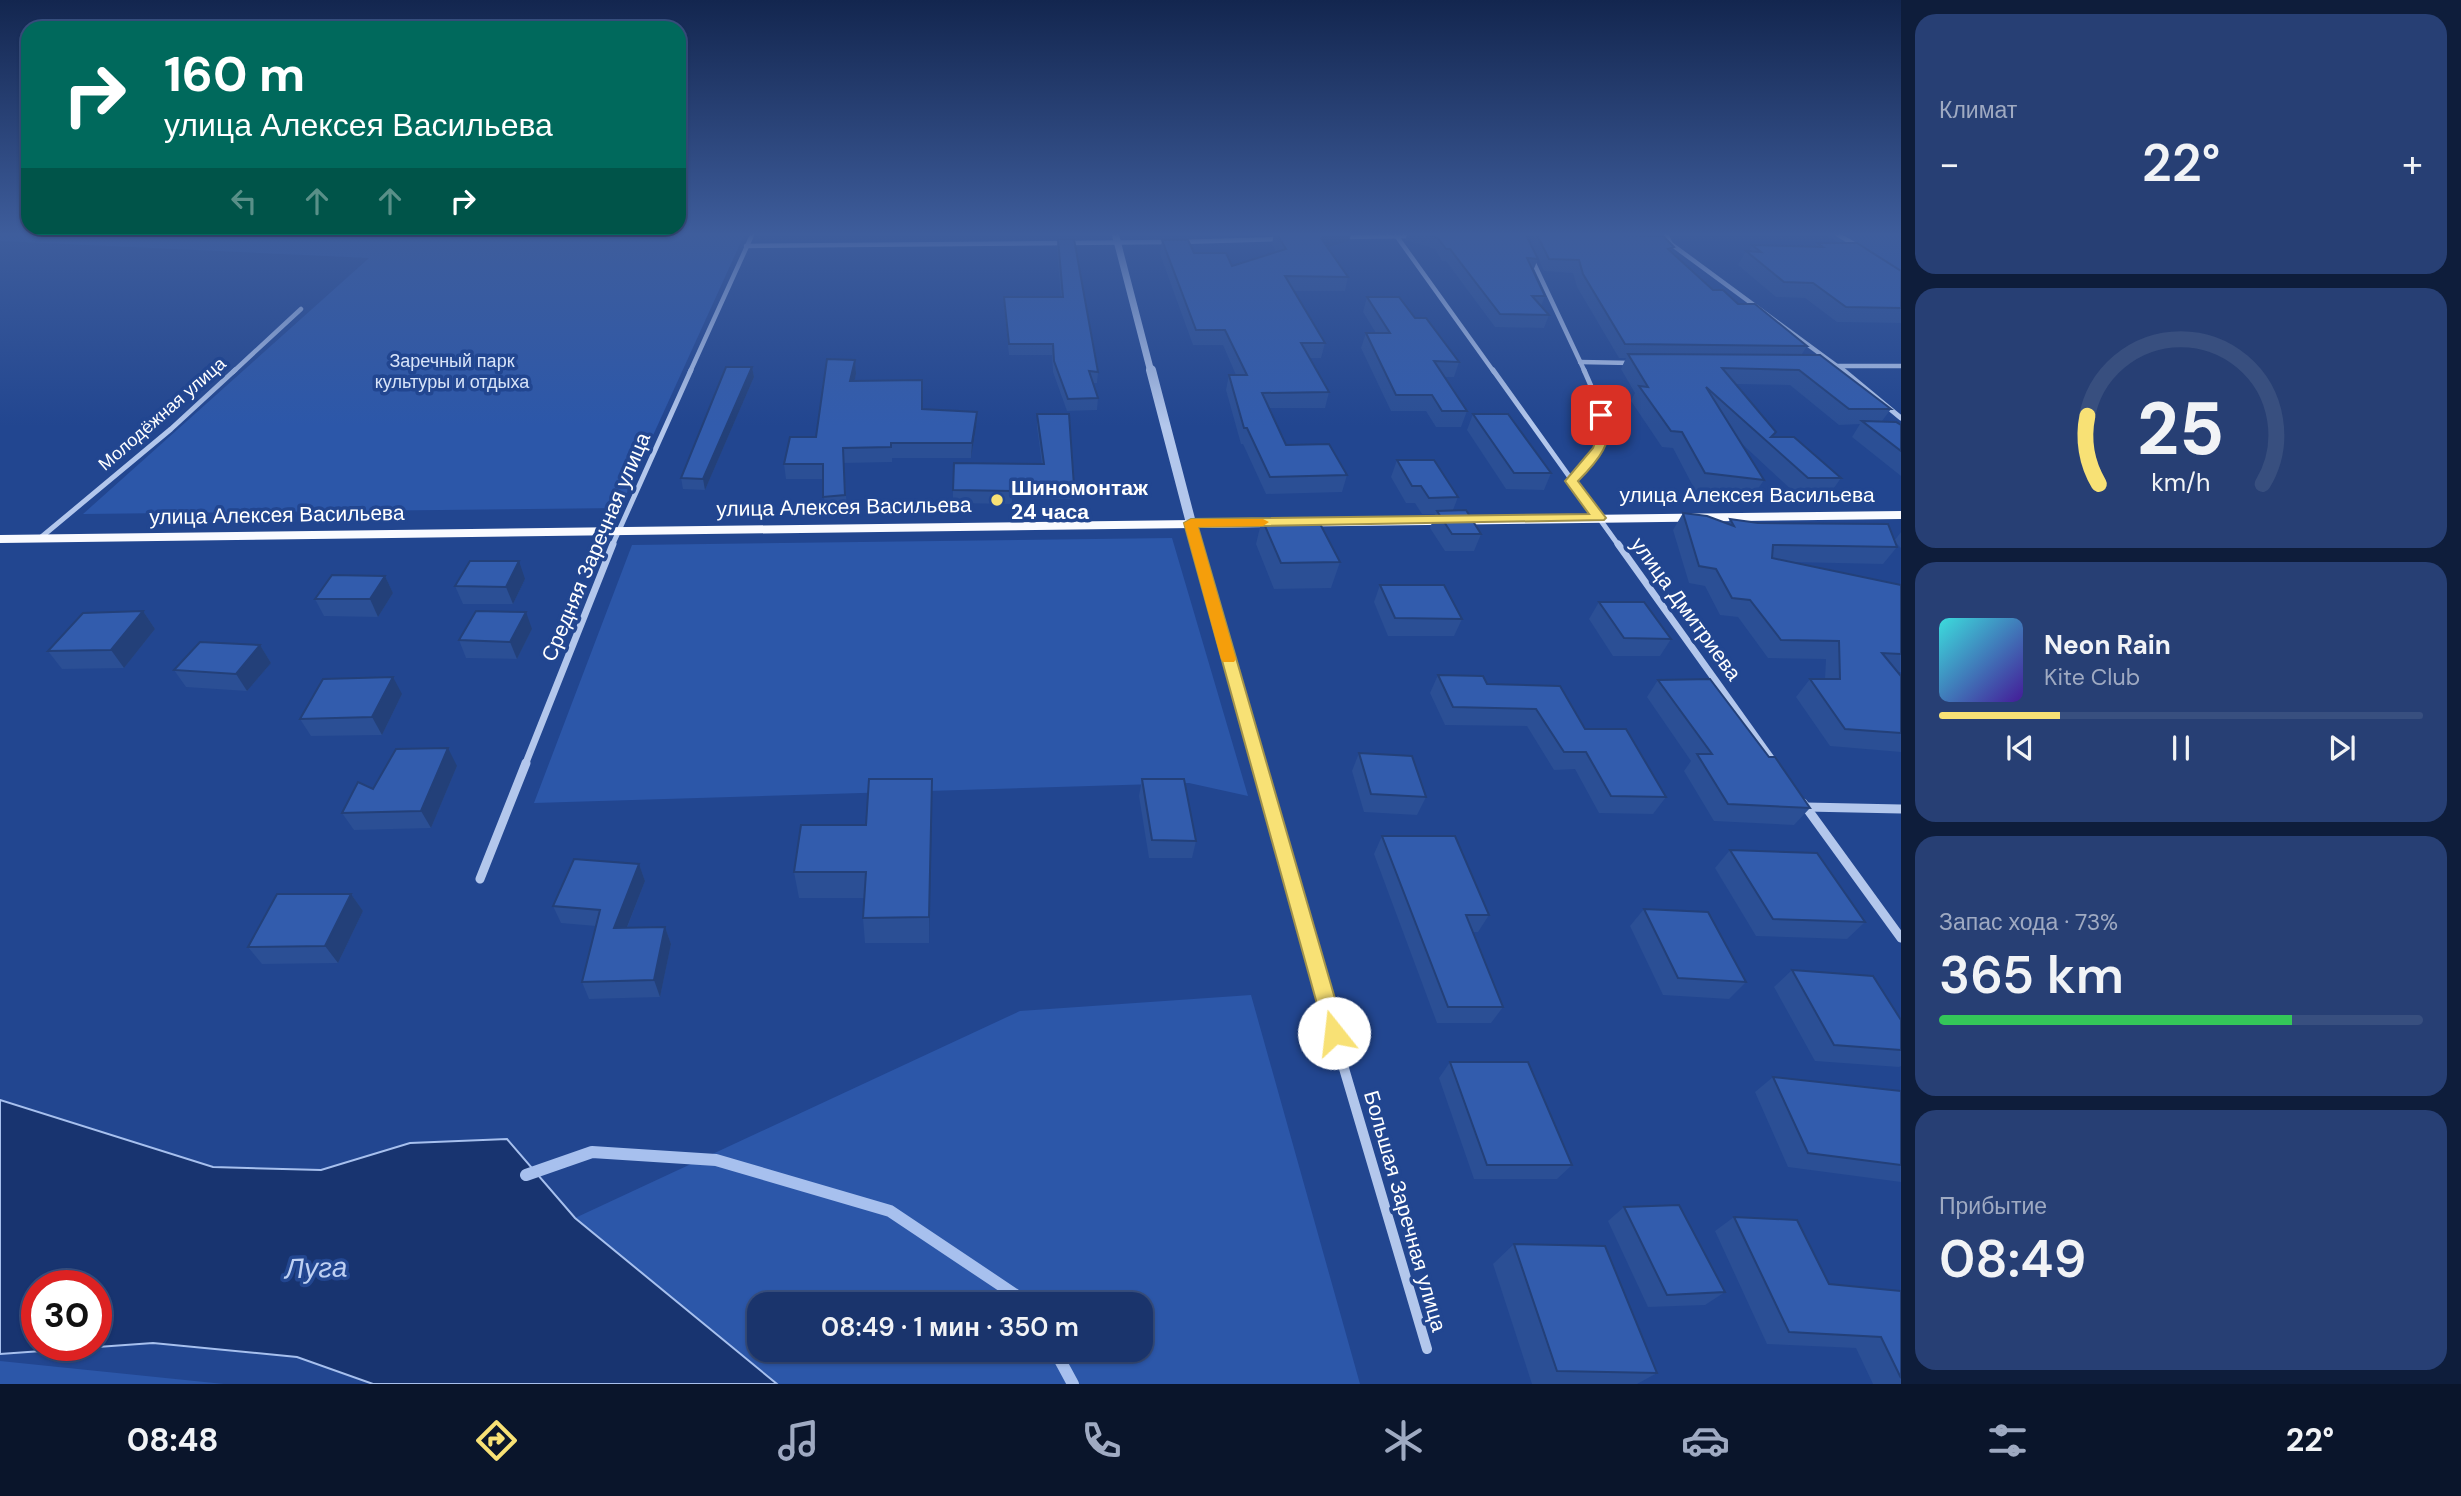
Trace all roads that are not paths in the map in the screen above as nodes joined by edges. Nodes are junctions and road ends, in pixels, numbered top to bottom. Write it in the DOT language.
graph roads {
  1 [pos="723,298"];
  2 [pos="1131,298"];
  3 [pos="1440,298"];
  4 [pos="1550,298"];
  5 [pos="1744,298"];
  6 [pos="301,309"];
  7 [pos="1580,362"];
  8 [pos="1634,363"];
  9 [pos="1825,366"];
  10 [pos="1838,366"];
  11 [pos="1901,366"];
  12 [pos="1901,418"];
  13 [pos="1571,481"];
  14 [pos="1901,515"];
  15 [pos="1599,518"];
  16 [pos="1191,523"];
  17 [pos="618,531"];
  18 [pos="39,539"];
  19 [pos="0,541"];
  20 [pos="1782,774"];
  21 [pos="1798,796"];
  22 [pos="1806,807"];
  23 [pos="1901,809"];
  24 [pos="480,879"];
  25 [pos="1901,938"];
  26 [pos="1427,1349"];
  1 -- 17 [label="street, Средняя Заречная улица"];
  2 -- 16 [label="street, Большая Заречная улица"];
  3 -- 13 [label="street, улица Дмитриева"];
  4 -- 7 [label="street"];
  5 -- 10 [label="street"];
  6 -- 18 [label="street, Молодёжная улица"];
  7 -- 8 [label="street"];
  7 -- 13 [label="street"];
  9 -- 10 [label="street"];
  10 -- 11 [label="street"];
  10 -- 12 [label="street"];
  13 -- 15 [label="street, улица Дмитриева"];
  14 -- 15 [label="main road, улица Алексея Васильева"];
  15 -- 16 [label="main road, улица Алексея Васильева"];
  15 -- 20 [label="street, улица Дмитриева"];
  16 -- 17 [label="main road, улица Алексея Васильева"];
  16 -- 26 [label="street, Большая Заречная улица"];
  17 -- 18 [label="main road, улица Алексея Васильева"];
  17 -- 24 [label="street, Средняя Заречная улица"];
  18 -- 19 [label="main road, улица Алексея Васильева"];
  21 -- 22 [label="street"];
  22 -- 23 [label="street"];
  22 -- 25 [label="street"];
}
